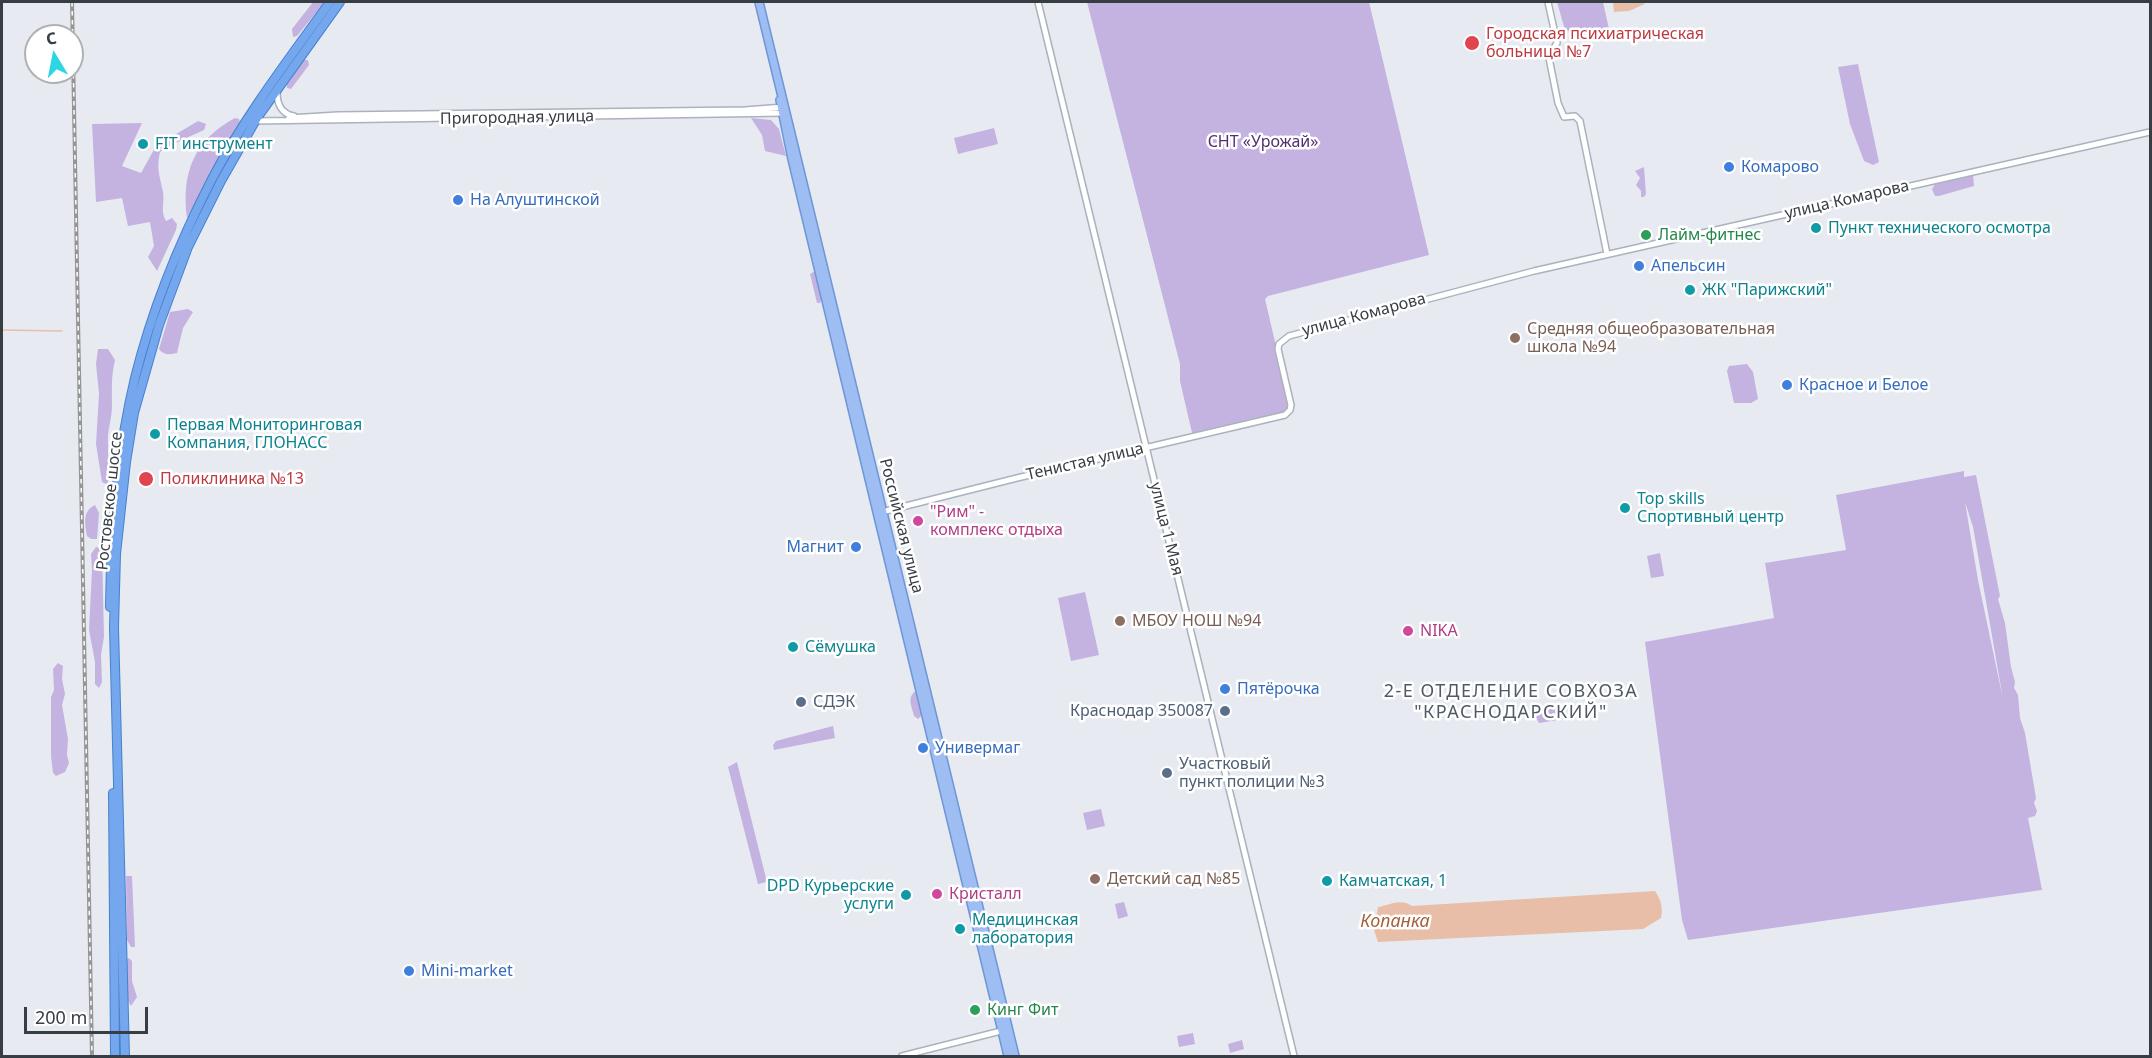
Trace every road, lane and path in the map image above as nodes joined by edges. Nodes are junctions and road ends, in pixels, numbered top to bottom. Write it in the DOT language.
graph roads {
  1 [pos="330,2"];
  2 [pos="340,2"];
  3 [pos="758,2"];
  4 [pos="1038,2"];
  5 [pos="1548,2"];
  6 [pos="277,90"];
  7 [pos="783,110"];
  8 [pos="304,117"];
  9 [pos="252,119"];
  10 [pos="2151,132"];
  11 [pos="1607,254"];
  12 [pos="1291,408"];
  13 [pos="1146,447"];
  14 [pos="881,512"];
  15 [pos="999,1019"];
  16 [pos="1005,1030"];
  17 [pos="991,1034"];
  18 [pos="1005,1043"];
  19 [pos="115,1056"];
  20 [pos="125,1056"];
  21 [pos="902,1056"];
  22 [pos="1008,1056"];
  23 [pos="1015,1056"];
  24 [pos="1294,1056"];
  1 -- 9 [label="highway, Ростовское шоссе"];
  2 -- 6 [label="highway, Ростовское шоссе"];
  3 -- 7 [label="main road, Российская улица"];
  4 -- 13 [label="street, улица 1 Мая"];
  5 -- 11 [label="street"];
  6 -- 8 [label="street"];
  6 -- 9 [label="highway, Ростовское шоссе"];
  7 -- 8 [label="street, Пригородная улица"];
  7 -- 9 [label="street, Пригородная улица"];
  7 -- 14 [label="main road, Российская улица"];
  8 -- 9 [label="street, Пригородная улица"];
  9 -- 19 [label="highway, Ростовское шоссе"];
  9 -- 20 [label="highway, Ростовское шоссе"];
  10 -- 11 [label="street, улица Комарова"];
  11 -- 12 [label="street, улица Комарова"];
  12 -- 13 [label="street, Тенистая улица"];
  13 -- 14 [label="street, Тенистая улица"];
  13 -- 24 [label="street, улица 1 Мая"];
  14 -- 15 [label="main road, Российская улица"];
  14 -- 16 [label="main road, Российская улица"];
  15 -- 16 [label="main road, Российская улица"];
  15 -- 17 [label="street"];
  16 -- 17 [label="street"];
  16 -- 18 [label="main road, Российская улица"];
  16 -- 23 [label="main road, Российская улица"];
  17 -- 18 [label="street"];
  17 -- 21 [label="street"];
  18 -- 22 [label="main road, Российская улица"];
}
